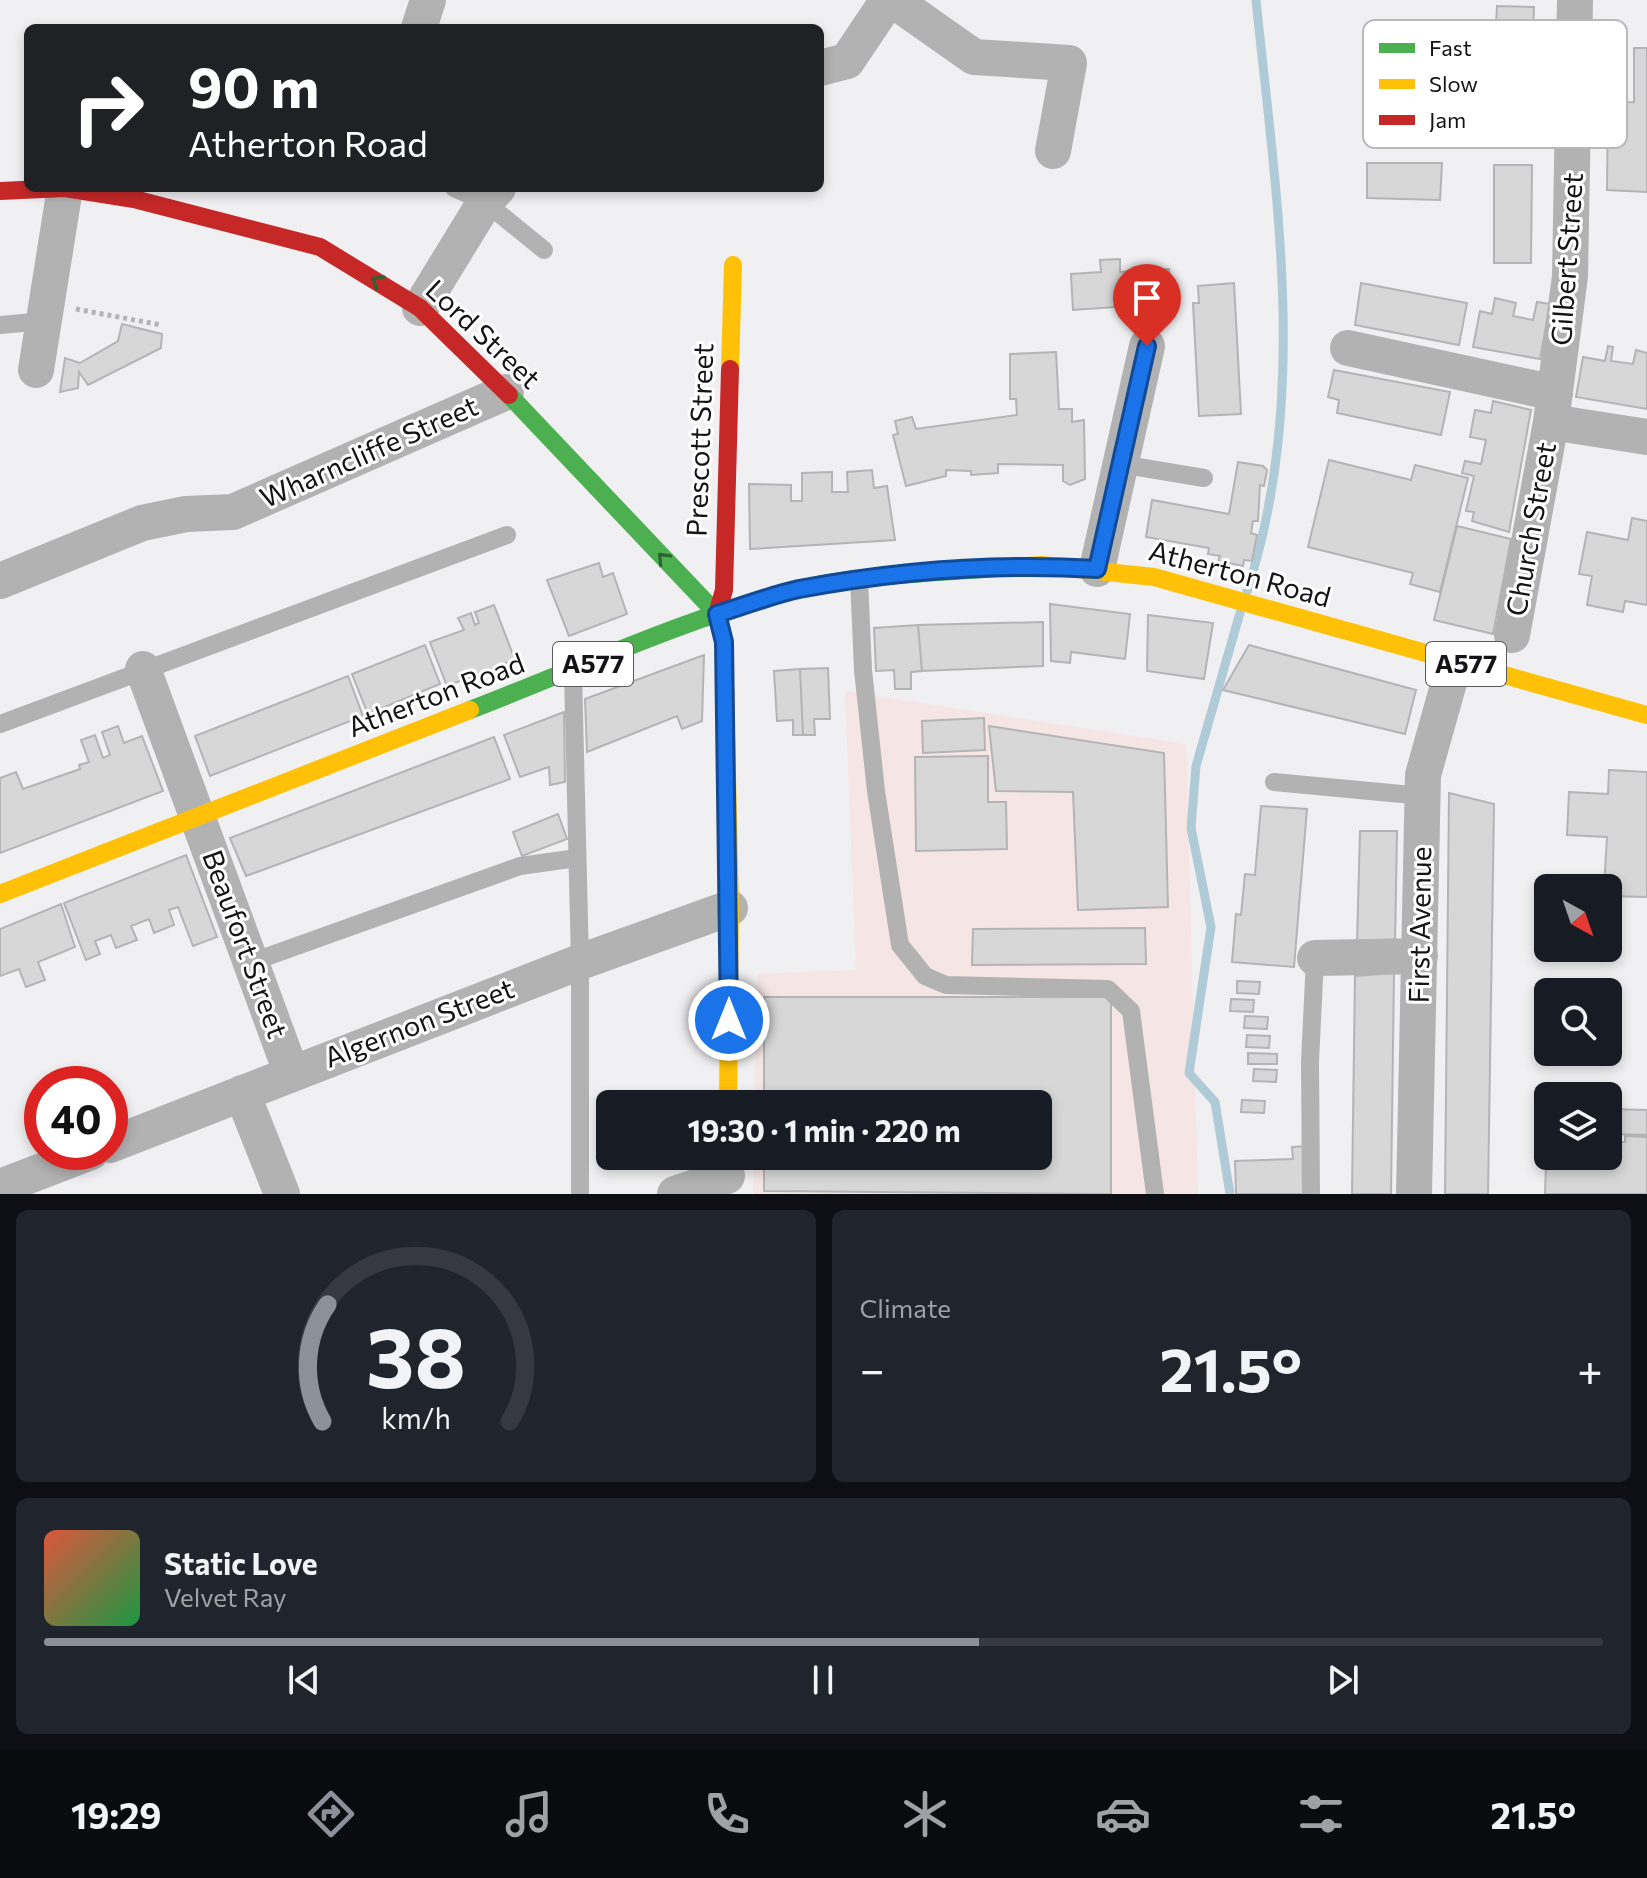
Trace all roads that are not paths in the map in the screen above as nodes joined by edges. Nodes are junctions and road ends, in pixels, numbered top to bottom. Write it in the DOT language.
graph roads {
  1 [pos="428,0"];
  2 [pos="890,0"];
  3 [pos="420,24"];
  4 [pos="824,67"];
  5 [pos="1574,148"];
  6 [pos="1053,151"];
  7 [pos="24,190"];
  8 [pos="0,191"];
  9 [pos="64,192"];
  10 [pos="90,192"];
  11 [pos="479,193"];
  12 [pos="544,250"];
  13 [pos="733,265"];
  14 [pos="420,308"];
  15 [pos="47,312"];
  16 [pos="0,325"];
  17 [pos="1147,346"];
  18 [pos="1348,348"];
  19 [pos="36,370"];
  20 [pos="506,392"];
  21 [pos="1553,407"];
  22 [pos="1647,437"];
  23 [pos="1120,464"];
  24 [pos="1204,478"];
  25 [pos="507,535"];
  26 [pos="1097,569"];
  27 [pos="859,579"];
  28 [pos="0,581"];
  29 [pos="717,614"];
  30 [pos="1512,635"];
  31 [pos="1455,661"];
  32 [pos="143,669"];
  33 [pos="573,672"];
  34 [pos="1621,709"];
  35 [pos="1647,715"];
  36 [pos="0,724"];
  37 [pos="1647,727"];
  38 [pos="1274,782"];
  39 [pos="1423,796"];
  40 [pos="198,816"];
  41 [pos="577,858"];
  42 [pos="0,894"];
  43 [pos="730,908"];
  44 [pos="1420,956"];
  45 [pos="1315,958"];
  46 [pos="252,962"];
  47 [pos="580,962"];
  48 [pos="291,1072"];
  49 [pos="728,1090"];
  50 [pos="242,1093"];
  51 [pos="128,1138"];
  52 [pos="44,1170"];
  53 [pos="727,1175"];
  54 [pos="0,1187"];
  55 [pos="282,1194"];
  56 [pos="580,1194"];
  57 [pos="675,1194"];
  58 [pos="1155,1194"];
  59 [pos="1311,1194"];
  60 [pos="1414,1194"];
  1 -- 3 [label="street"];
  2 -- 4 [label="street"];
  2 -- 6 [label="street"];
  5 -- 21 [label="street, Gilbert Street"];
  7 -- 8 [label="main road, Lord Street"];
  9 -- 15 [label="street"];
  14 -- 10 [label="main road, Lord Street, one-way"];
  11 -- 12 [label="lane"];
  11 -- 14 [label="street"];
  13 -- 29 [label="main road, Prescott Street"];
  14 -- 20 [label="main road, Lord Street"];
  15 -- 16 [label="lane"];
  15 -- 19 [label="street"];
  17 -- 23 [label="street"];
  18 -- 21 [label="street"];
  20 -- 28 [label="street, Wharncliffe Street"];
  29 -- 20 [label="main road, Lord Street, one-way"];
  21 -- 22 [label="street"];
  21 -- 30 [label="street, Church Street"];
  23 -- 24 [label="lane"];
  23 -- 26 [label="street"];
  25 -- 32 [label="lane"];
  26 -- 27 [label="main road, Atherton Road / A577"];
  26 -- 31 [label="main road, Atherton Road / A577"];
  27 -- 29 [label="main road, Atherton Road / A577"];
  27 -- 58 [label="lane"];
  29 -- 33 [label="main road, Atherton Road / A577"];
  29 -- 43 [label="main road"];
  31 -- 34 [label="main road, Atherton Road / A577"];
  31 -- 39 [label="street, First Avenue"];
  32 -- 36 [label="lane"];
  32 -- 40 [label="street, Beaufort Street"];
  33 -- 40 [label="main road, Atherton Road / A577"];
  33 -- 41 [label="lane"];
  34 -- 35 [label="main road, Atherton Road / A577"];
  34 -- 37 [label="main road"];
  38 -- 39 [label="lane"];
  39 -- 44 [label="street, First Avenue"];
  40 -- 42 [label="main road, Atherton Road / A577"];
  40 -- 46 [label="street, Beaufort Street"];
  41 -- 46 [label="lane"];
  41 -- 47 [label="lane"];
  43 -- 47 [label="street, Algernon Street"];
  43 -- 49 [label="main road"];
  44 -- 45 [label="street"];
  44 -- 60 [label="street, First Avenue"];
  45 -- 59 [label="lane"];
  46 -- 48 [label="street, Beaufort Street"];
  47 -- 48 [label="street, Algernon Street"];
  47 -- 56 [label="lane"];
  48 -- 50 [label="street, Algernon Street"];
  50 -- 51 [label="street, Algernon Street"];
  50 -- 55 [label="street"];
  52 -- 54 [label="street"];
  53 -- 57 [label="street"];
}
